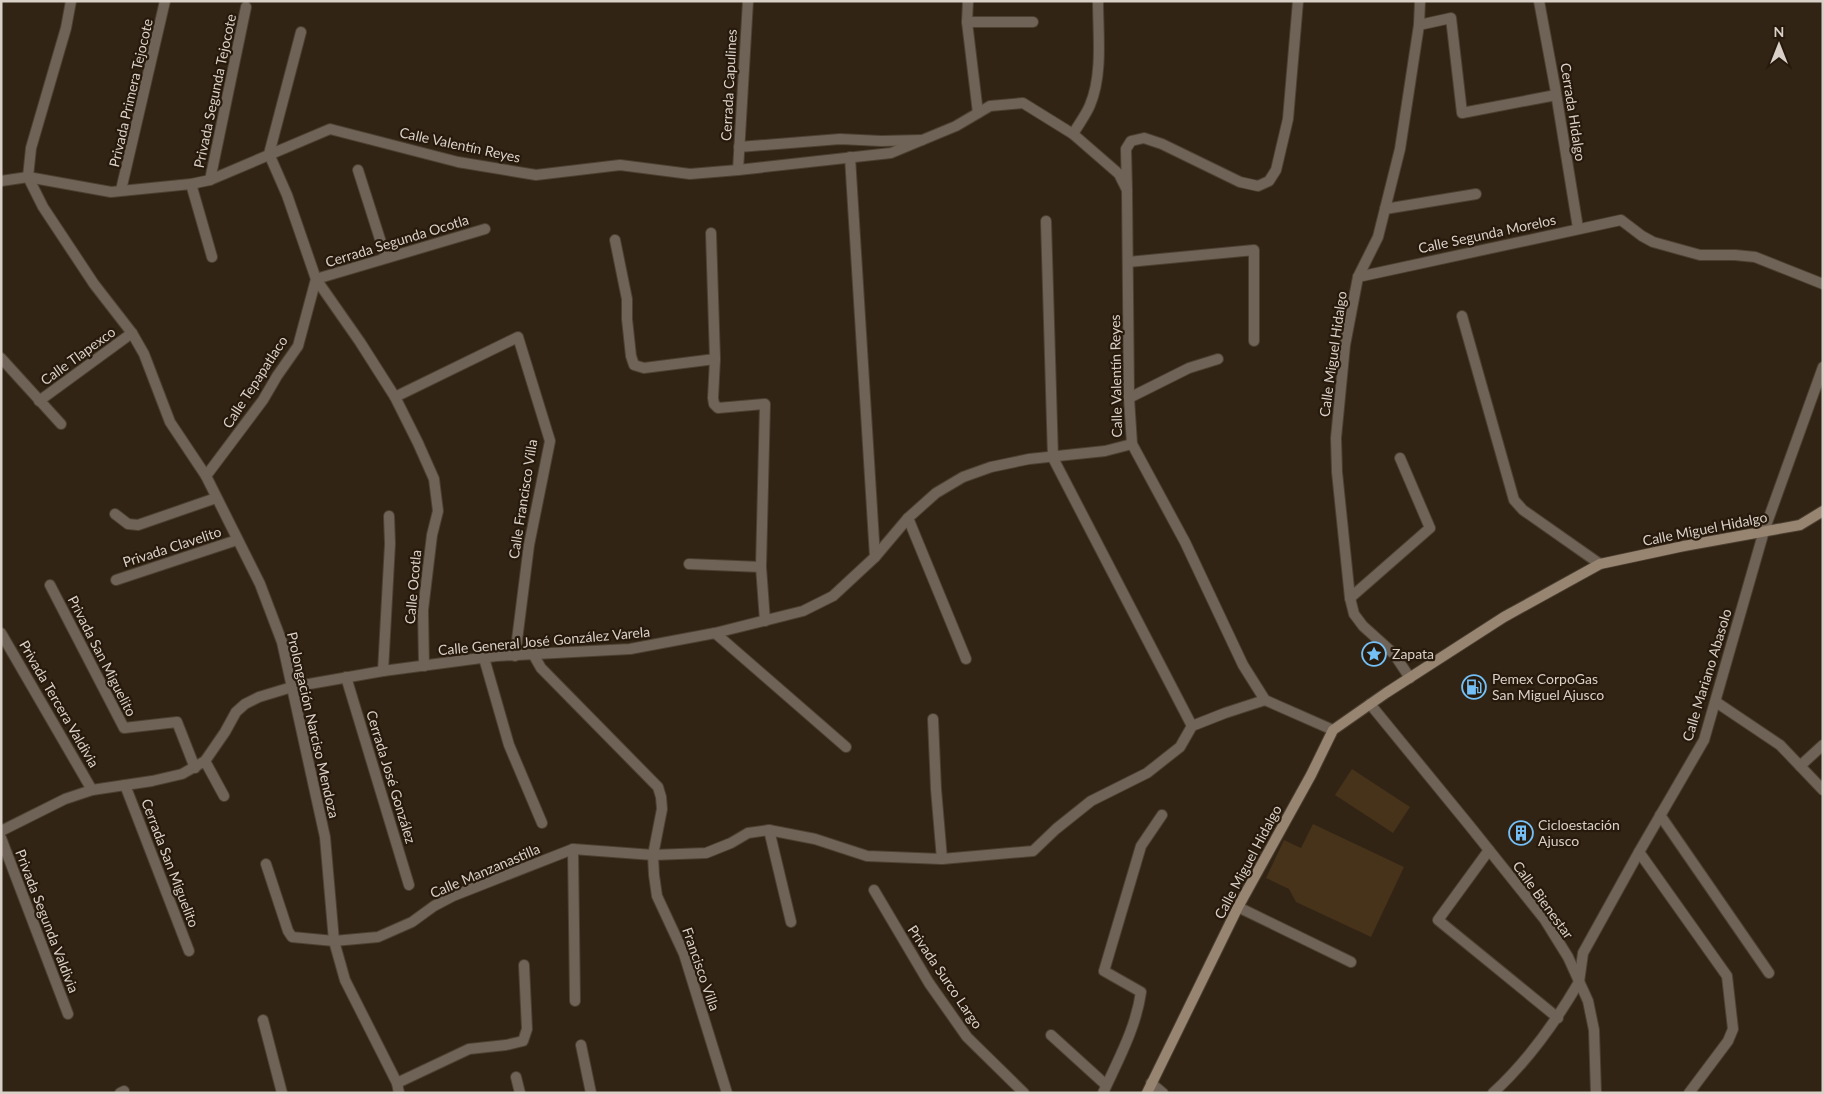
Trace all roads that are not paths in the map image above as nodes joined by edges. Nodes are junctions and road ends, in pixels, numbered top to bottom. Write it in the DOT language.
graph roads {
  1 [pos="71,1"];
  2 [pos="166,1"];
  3 [pos="748,1"];
  4 [pos="968,1"];
  5 [pos="1098,1"];
  6 [pos="1298,1"];
  7 [pos="1420,1"];
  8 [pos="1539,1"];
  9 [pos="246,7"];
  10 [pos="967,22"];
  11 [pos="1032,22"];
  12 [pos="1420,25"];
  13 [pos="302,32"];
  14 [pos="1556,95"];
  15 [pos="978,113"];
  16 [pos="1073,134"];
  17 [pos="926,140"];
  18 [pos="739,147"];
  19 [pos="269,154"];
  20 [pos="850,157"];
  21 [pos="358,170"];
  22 [pos="738,170"];
  23 [pos="28,176"];
  24 [pos="210,180"];
  25 [pos="1,181"];
  26 [pos="191,184"];
  27 [pos="122,190"];
  28 [pos="1127,190"];
  29 [pos="1476,194"];
  30 [pos="1385,209"];
  31 [pos="1046,221"];
  32 [pos="1578,228"];
  33 [pos="485,229"];
  34 [pos="711,233"];
  35 [pos="615,240"];
  36 [pos="212,257"];
  37 [pos="386,258"];
  38 [pos="1128,262"];
  39 [pos="1358,276"];
  40 [pos="316,280"];
  41 [pos="1823,284"];
  42 [pos="1462,316"];
  43 [pos="132,333"];
  44 [pos="1254,341"];
  45 [pos="715,359"];
  46 [pos="1218,360"];
  47 [pos="2,362"];
  48 [pos="1823,367"];
  49 [pos="395,397"];
  50 [pos="1129,398"];
  51 [pos="39,401"];
  52 [pos="61,424"];
  53 [pos="1132,444"];
  54 [pos="1053,458"];
  55 [pos="1400,458"];
  56 [pos="206,476"];
  57 [pos="216,498"];
  58 [pos="1823,511"];
  59 [pos="114,514"];
  60 [pos="389,516"];
  61 [pos="908,518"];
  62 [pos="1764,531"];
  63 [pos="237,540"];
  64 [pos="875,557"];
  65 [pos="689,564"];
  66 [pos="1600,564"];
  67 [pos="761,567"];
  68 [pos="116,580"];
  69 [pos="50,585"];
  70 [pos="1350,598"];
  71 [pos="765,621"];
  72 [pos="1,633"];
  73 [pos="715,633"];
  74 [pos="533,654"];
  75 [pos="515,656"];
  76 [pos="484,658"];
  77 [pos="966,659"];
  78 [pos="424,666"];
  79 [pos="383,671"];
  80 [pos="346,677"];
  81 [pos="1410,678"];
  82 [pos="292,687"];
  83 [pos="1265,700"];
  84 [pos="1716,702"];
  85 [pos="1370,704"];
  86 [pos="933,720"];
  87 [pos="1192,726"];
  88 [pos="1333,730"];
  89 [pos="1823,745"];
  90 [pos="846,747"];
  91 [pos="205,760"];
  92 [pos="1800,766"];
  93 [pos="195,768"];
  94 [pos="125,785"];
  95 [pos="92,790"];
  96 [pos="1823,790"];
  97 [pos="224,796"];
  98 [pos="1162,815"];
  99 [pos="1660,815"];
  100 [pos="542,823"];
  101 [pos="769,830"];
  102 [pos="1,831"];
  103 [pos="1,838"];
  104 [pos="573,849"];
  105 [pos="1489,850"];
  106 [pos="1639,852"];
  107 [pos="653,855"];
  108 [pos="942,859"];
  109 [pos="266,864"];
  110 [pos="409,885"];
  111 [pos="874,890"];
  112 [pos="1238,907"];
  113 [pos="791,922"];
  114 [pos="334,940"];
  115 [pos="189,951"];
  116 [pos="1351,962"];
  117 [pos="524,966"];
  118 [pos="1768,973"];
  119 [pos="1579,982"];
  120 [pos="575,1001"];
  121 [pos="68,1014"];
  122 [pos="1558,1018"];
  123 [pos="263,1020"];
  124 [pos="1051,1035"];
  125 [pos="581,1045"];
  126 [pos="516,1077"];
  127 [pos="398,1088"];
  128 [pos="1149,1088"];
  129 [pos="1104,1089"];
  130 [pos="282,1093"];
  131 [pos="520,1093"];
  132 [pos="591,1093"];
  133 [pos="727,1093"];
  134 [pos="1024,1093"];
  135 [pos="1163,1093"];
  136 [pos="1493,1093"];
  137 [pos="1596,1093"];
  138 [pos="1689,1093"];
  1 -- 23 [label="street"];
  2 -- 27 [label="street, Privada Primera Tejocote"];
  3 -- 18 [label="street, Cerrada Capulines"];
  4 -- 10 [label="street"];
  5 -- 16 [label="street"];
  6 -- 28 [label="street"];
  7 -- 12 [label="street, Calle Miguel Hidalgo"];
  8 -- 14 [label="street, Cerrada Hidalgo"];
  9 -- 24 [label="street, Privada Segunda Tejocote"];
  10 -- 11 [label="street"];
  10 -- 15 [label="street"];
  12 -- 14 [label="street"];
  12 -- 30 [label="street, Calle Miguel Hidalgo"];
  13 -- 19 [label="street"];
  14 -- 32 [label="street, Cerrada Hidalgo"];
  15 -- 16 [label="street, Calle Valentín Reyes"];
  15 -- 17 [label="street, Calle Valentín Reyes"];
  16 -- 28 [label="street, Calle Valentín Reyes"];
  17 -- 18 [label="street"];
  17 -- 20 [label="street, Calle Valentín Reyes"];
  18 -- 22 [label="street, Cerrada Capulines"];
  19 -- 22 [label="street, Calle Valentín Reyes"];
  19 -- 24 [label="street, Calle Valentín Reyes"];
  19 -- 40 [label="street"];
  20 -- 22 [label="street, Calle Valentín Reyes"];
  20 -- 64 [label="street"];
  21 -- 37 [label="street"];
  23 -- 25 [label="street, Calle Valentín Reyes"];
  23 -- 27 [label="street, Calle Valentín Reyes"];
  23 -- 43 [label="street, Prolongación Narciso Mendoza"];
  24 -- 26 [label="street, Calle Valentín Reyes"];
  26 -- 27 [label="street, Calle Valentín Reyes"];
  26 -- 36 [label="street"];
  28 -- 38 [label="street, Calle Valentín Reyes"];
  29 -- 30 [label="street"];
  30 -- 39 [label="street, Calle Miguel Hidalgo"];
  31 -- 54 [label="street"];
  32 -- 39 [label="street, Calle Segunda Morelos"];
  32 -- 41 [label="street, Calle Segunda Morelos"];
  33 -- 37 [label="street, Cerrada Segunda Ocotla"];
  34 -- 45 [label="street"];
  35 -- 45 [label="street"];
  37 -- 40 [label="street, Cerrada Segunda Ocotla"];
  38 -- 44 [label="street"];
  38 -- 50 [label="street, Calle Valentín Reyes"];
  39 -- 70 [label="street, Calle Miguel Hidalgo"];
  40 -- 49 [label="street"];
  40 -- 56 [label="street, Calle Tepapatlaco"];
  42 -- 66 [label="street"];
  43 -- 51 [label="street, Calle Tlapexco"];
  43 -- 56 [label="street, Prolongación Narciso Mendoza"];
  45 -- 67 [label="street"];
  46 -- 50 [label="street"];
  47 -- 51 [label="street"];
  48 -- 62 [label="street, Calle Mariano Abasolo"];
  49 -- 75 [label="street, Calle Francisco Villa"];
  49 -- 78 [label="street, Calle Ocotla"];
  50 -- 53 [label="street, Calle Valentín Reyes"];
  51 -- 52 [label="street"];
  53 -- 54 [label="street, Calle General José González Varela"];
  53 -- 83 [label="street, Calle Valentín Reyes"];
  54 -- 61 [label="street, Calle General José González Varela"];
  54 -- 87 [label="street"];
  55 -- 70 [label="street"];
  56 -- 57 [label="street, Prolongación Narciso Mendoza"];
  57 -- 59 [label="street"];
  57 -- 63 [label="street, Prolongación Narciso Mendoza"];
  58 -- 62 [label="main road, Calle Miguel Hidalgo"];
  60 -- 79 [label="street"];
  61 -- 64 [label="street, Calle General José González Varela"];
  61 -- 77 [label="street"];
  62 -- 66 [label="main road, Calle Miguel Hidalgo"];
  62 -- 84 [label="street, Calle Mariano Abasolo"];
  63 -- 68 [label="street, Privada Clavelito"];
  63 -- 82 [label="street, Prolongación Narciso Mendoza"];
  64 -- 71 [label="street, Calle General José González Varela"];
  65 -- 67 [label="street"];
  66 -- 81 [label="main road, Calle Miguel Hidalgo"];
  67 -- 71 [label="street"];
  69 -- 93 [label="street, Privada San Miguelito"];
  70 -- 81 [label="street, Calle Miguel Hidalgo"];
  71 -- 73 [label="street, Calle General José González Varela"];
  72 -- 95 [label="street, Privada Tercera Valdivia"];
  73 -- 74 [label="street, Calle General José González Varela"];
  73 -- 90 [label="street"];
  74 -- 75 [label="street, Calle General José González Varela"];
  74 -- 107 [label="street"];
  75 -- 76 [label="street, Calle General José González Varela"];
  76 -- 78 [label="street, Calle General José González Varela"];
  76 -- 100 [label="street"];
  78 -- 79 [label="street, Calle General José González Varela"];
  79 -- 80 [label="street, Calle General José González Varela"];
  80 -- 82 [label="street, Calle General José González Varela"];
  80 -- 110 [label="street, Cerrada José González"];
  81 -- 85 [label="main road, Calle Miguel Hidalgo"];
  82 -- 91 [label="street, Calle General José González Varela"];
  82 -- 114 [label="street, Prolongación Narciso Mendoza"];
  83 -- 87 [label="street"];
  83 -- 88 [label="street"];
  84 -- 92 [label="street"];
  84 -- 99 [label="street, Calle Mariano Abasolo"];
  85 -- 88 [label="main road, Calle Miguel Hidalgo"];
  85 -- 105 [label="street, Calle Bienestar"];
  86 -- 108 [label="street"];
  87 -- 108 [label="street"];
  88 -- 112 [label="main road, Calle Miguel Hidalgo"];
  89 -- 92 [label="street"];
  91 -- 93 [label="street, Calle General José González Varela"];
  91 -- 97 [label="street"];
  92 -- 96 [label="street"];
  93 -- 94 [label="street, Calle General José González Varela"];
  94 -- 95 [label="street, Calle General José González Varela"];
  94 -- 115 [label="street, Cerrada San Miguelito"];
  95 -- 102 [label="street, Calle General José González Varela"];
  98 -- 129 [label="street"];
  99 -- 106 [label="street, Calle Mariano Abasolo"];
  99 -- 118 [label="street"];
  101 -- 107 [label="street, Calle Manzanastilla"];
  101 -- 108 [label="street"];
  101 -- 113 [label="street"];
  103 -- 121 [label="street, Privada Segunda Valdivia"];
  104 -- 107 [label="street, Calle Manzanastilla"];
  104 -- 114 [label="street, Calle Manzanastilla"];
  104 -- 120 [label="street"];
  105 -- 119 [label="street, Calle Bienestar"];
  105 -- 122 [label="street"];
  106 -- 119 [label="street, Calle Mariano Abasolo"];
  106 -- 138 [label="street"];
  107 -- 133 [label="street, Francisco Villa"];
  109 -- 114 [label="street, Calle Manzanastilla"];
  111 -- 134 [label="street, Privada Surco Largo"];
  112 -- 116 [label="street"];
  112 -- 128 [label="main road, Calle Miguel Hidalgo"];
  114 -- 127 [label="street, Prolongación Narciso Mendoza"];
  117 -- 127 [label="street"];
  119 -- 122 [label="street, Calle Mariano Abasolo"];
  119 -- 137 [label="street, Calle Bienestar"];
  122 -- 136 [label="street, Calle Mariano Abasolo"];
  123 -- 130 [label="street"];
  124 -- 129 [label="street"];
  125 -- 132 [label="street"];
  126 -- 131 [label="street"];
  128 -- 135 [label="street"];
}
